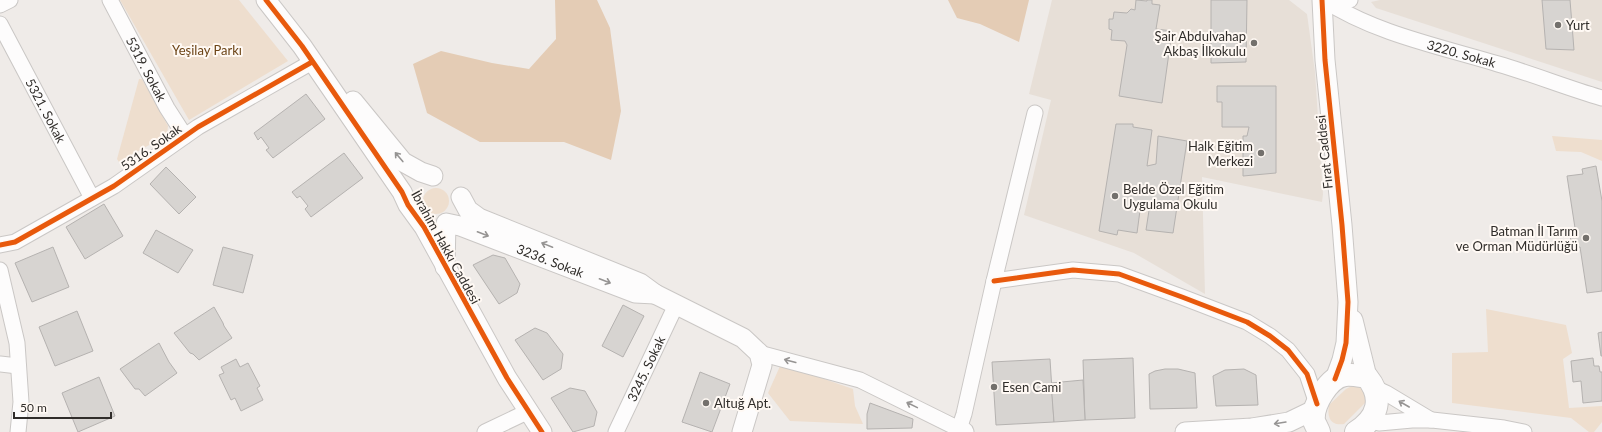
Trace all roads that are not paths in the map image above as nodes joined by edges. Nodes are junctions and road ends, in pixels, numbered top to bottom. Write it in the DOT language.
graph roads {
  1 [pos="10,0"];
  2 [pos="110,0"];
  3 [pos="266,0"];
  4 [pos="1350,0"];
  5 [pos="1326,2"];
  6 [pos="0,5"];
  7 [pos="0,24"];
  8 [pos="312,62"];
  9 [pos="1602,98"];
  10 [pos="1035,113"];
  11 [pos="185,136"];
  12 [pos="448,183"];
  13 [pos="92,198"];
  14 [pos="417,216"];
  15 [pos="446,223"];
  16 [pos="0,246"];
  17 [pos="445,268"];
  18 [pos="0,270"];
  19 [pos="994,281"];
  20 [pos="655,294"];
  21 [pos="1348,302"];
  22 [pos="676,305"];
  23 [pos="759,353"];
  24 [pos="0,364"];
  25 [pos="18,366"];
  26 [pos="1336,379"];
  27 [pos="1371,383"];
  28 [pos="1316,407"];
  29 [pos="529,411"];
  30 [pos="1432,420"];
  31 [pos="939,425"];
  32 [pos="1367,427"];
  33 [pos="962,430"];
  34 [pos="18,432"];
  35 [pos="486,432"];
  36 [pos="542,432"];
  37 [pos="616,432"];
  38 [pos="742,432"];
  39 [pos="1185,432"];
  40 [pos="1319,432"];
  41 [pos="1524,432"];
  1 -- 6 [label="street"];
  2 -- 11 [label="street, 5319. Sokak"];
  3 -- 8 [label="street, İbrahim Hakkı Caddesi"];
  4 -- 5 [label="street"];
  5 -- 9 [label="street, 3220. Sokak"];
  5 -- 21 [label="street, Fırat Caddesi"];
  7 -- 13 [label="street, 5321. Sokak"];
  8 -- 11 [label="street, 5316. Sokak"];
  12 -- 8 [label="street, İbrahim Hakkı Caddesi, one-way"];
  8 -- 14 [label="street, İbrahim Hakkı Caddesi"];
  10 -- 19 [label="street"];
  11 -- 13 [label="street, 5316. Sokak"];
  12 -- 14 [label="street"];
  12 -- 15 [label="street"];
  20 -- 12 [label="street, 3236. Sokak, one-way"];
  13 -- 16 [label="street, 5316. Sokak"];
  14 -- 15 [label="street"];
  14 -- 17 [label="street, İbrahim Hakkı Caddesi"];
  15 -- 17 [label="street"];
  15 -- 20 [label="street, 3236. Sokak, one-way"];
  17 -- 29 [label="street, İbrahim Hakkı Caddesi"];
  18 -- 25 [label="street"];
  19 -- 28 [label="street"];
  19 -- 33 [label="street"];
  20 -- 22 [label="street, 3236. Sokak"];
  21 -- 26 [label="street"];
  21 -- 27 [label="street"];
  22 -- 23 [label="street, 3236. Sokak"];
  22 -- 37 [label="street, 3245. Sokak"];
  31 -- 23 [label="street, one-way"];
  23 -- 38 [label="street"];
  24 -- 25 [label="street"];
  25 -- 34 [label="street"];
  26 -- 27 [label="main road"];
  26 -- 28 [label="main road"];
  30 -- 27 [label="street, one-way"];
  27 -- 32 [label="main road"];
  28 -- 39 [label="street, one-way"];
  28 -- 40 [label="main road"];
  29 -- 35 [label="street"];
  29 -- 36 [label="street, İbrahim Hakkı Caddesi"];
  30 -- 32 [label="street"];
  30 -- 41 [label="street"];
  31 -- 33 [label="street"];
}
